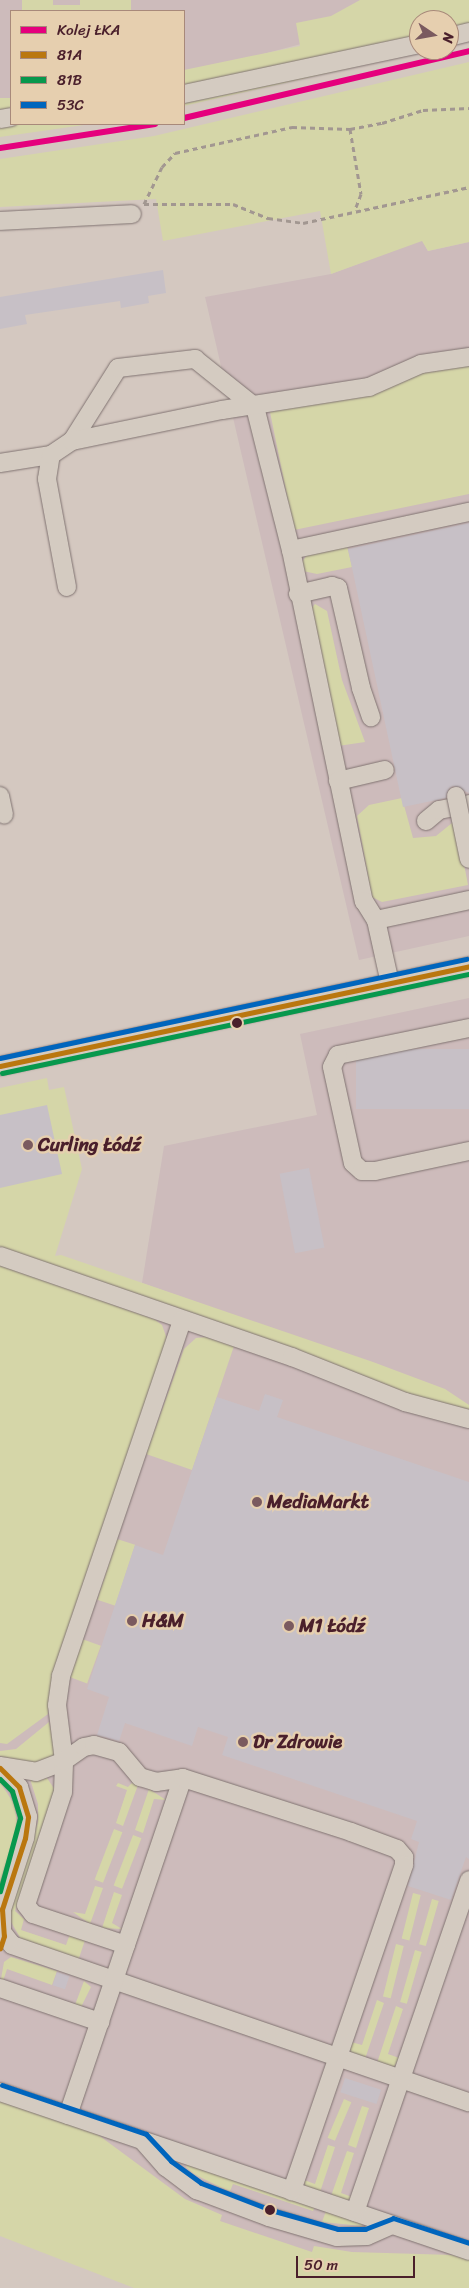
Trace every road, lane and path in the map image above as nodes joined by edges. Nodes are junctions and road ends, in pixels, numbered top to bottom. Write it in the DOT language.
graph roads {
  1 [pos="409,46"];
  2 [pos="185,94"];
  3 [pos="469,108"];
  4 [pos="350,128"];
  5 [pos="469,187"];
  6 [pos="138,209"];
  7 [pos="355,210"];
  8 [pos="0,221"];
  9 [pos="469,357"];
  10 [pos="256,407"];
  11 [pos="72,441"];
  12 [pos="51,455"];
  13 [pos="0,463"];
  14 [pos="469,512"];
  15 [pos="291,550"];
  16 [pos="67,588"];
  17 [pos="298,594"];
  18 [pos="370,717"];
  19 [pos="385,770"];
  20 [pos="338,781"];
  21 [pos="0,796"];
  22 [pos="462,800"];
  23 [pos="4,815"];
  24 [pos="426,821"];
  25 [pos="469,859"];
  26 [pos="469,900"];
  27 [pos="376,920"];
  28 [pos="469,966"];
  29 [pos="390,983"];
  30 [pos="469,1028"];
  31 [pos="0,1066"];
  32 [pos="469,1151"];
  33 [pos="0,1256"];
  34 [pos="182,1320"];
  35 [pos="469,1419"];
  36 [pos="64,1761"];
  37 [pos="0,1767"];
  38 [pos="182,1778"];
  39 [pos="469,1880"];
  40 [pos="2,1942"];
  41 [pos="126,1945"];
  42 [pos="113,1982"];
  43 [pos="0,1988"];
  44 [pos="100,2022"];
  45 [pos="337,2058"];
  46 [pos="400,2079"];
  47 [pos="0,2092"];
  48 [pos="469,2102"];
  49 [pos="68,2115"];
  50 [pos="143,2141"];
  51 [pos="292,2191"];
  52 [pos="355,2212"];
  53 [pos="392,2225"];
  54 [pos="469,2251"];
  1 -- 2 [label="street"];
  3 -- 4 [label="path"];
  4 -- 6 [label="path"];
  4 -- 7 [label="path"];
  5 -- 7 [label="path"];
  6 -- 7 [label="path"];
  6 -- 8 [label="street"];
  9 -- 10 [label="street"];
  10 -- 11 [label="street"];
  10 -- 11 [label="street"];
  10 -- 15 [label="street"];
  11 -- 12 [label="street"];
  12 -- 13 [label="street"];
  12 -- 16 [label="street"];
  14 -- 15 [label="street"];
  15 -- 17 [label="street"];
  17 -- 18 [label="street"];
  17 -- 20 [label="street"];
  19 -- 20 [label="street"];
  20 -- 27 [label="street"];
  21 -- 23 [label="street"];
  22 -- 24 [label="street"];
  22 -- 25 [label="street, bridge"];
  26 -- 27 [label="street"];
  27 -- 29 [label="street"];
  28 -- 29 [label="street"];
  29 -- 31 [label="street"];
  30 -- 32 [label="street"];
  33 -- 34 [label="street"];
  34 -- 35 [label="street"];
  34 -- 36 [label="street"];
  36 -- 37 [label="street"];
  36 -- 38 [label="street"];
  36 -- 41 [label="street"];
  37 -- 40 [label="street"];
  38 -- 41 [label="street"];
  38 -- 45 [label="street"];
  39 -- 46 [label="street"];
  40 -- 42 [label="street"];
  41 -- 42 [label="street"];
  42 -- 44 [label="street"];
  42 -- 45 [label="street"];
  43 -- 44 [label="street"];
  44 -- 49 [label="street"];
  45 -- 46 [label="street"];
  45 -- 51 [label="street"];
  46 -- 48 [label="street"];
  46 -- 52 [label="street"];
  47 -- 49 [label="street"];
  49 -- 50 [label="street"];
  50 -- 51 [label="street"];
  50 -- 53 [label="street"];
  51 -- 52 [label="street"];
  52 -- 53 [label="street"];
  53 -- 54 [label="street"];
}
